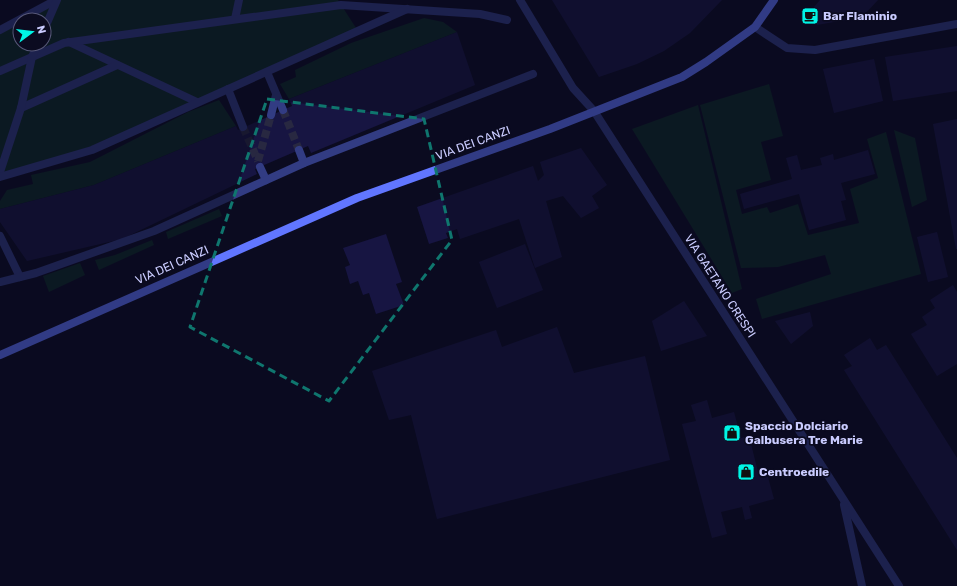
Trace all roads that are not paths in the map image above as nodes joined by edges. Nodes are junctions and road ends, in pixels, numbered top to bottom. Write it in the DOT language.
graph roads {
  1 [pos="57,0"];
  2 [pos="239,0"];
  3 [pos="520,0"];
  4 [pos="774,0"];
  5 [pos="340,2"];
  6 [pos="409,8"];
  7 [pos="52,12"];
  8 [pos="235,19"];
  9 [pos="507,20"];
  10 [pos="957,24"];
  11 [pos="755,27"];
  12 [pos="0,30"];
  13 [pos="69,42"];
  14 [pos="34,52"];
  15 [pos="32,57"];
  16 [pos="117,65"];
  17 [pos="0,71"];
  18 [pos="267,72"];
  19 [pos="533,74"];
  20 [pos="228,89"];
  21 [pos="276,95"];
  22 [pos="197,102"];
  23 [pos="21,108"];
  24 [pos="282,110"];
  25 [pos="594,111"];
  26 [pos="271,115"];
  27 [pos="243,127"];
  28 [pos="299,150"];
  29 [pos="304,163"];
  30 [pos="260,167"];
  31 [pos="0,172"];
  32 [pos="0,177"];
  33 [pos="266,180"];
  34 [pos="0,236"];
  35 [pos="20,277"];
  36 [pos="0,282"];
  37 [pos="0,355"];
  38 [pos="843,499"];
  39 [pos="862,586"];
  40 [pos="899,586"];
  1 -- 7 [label="street"];
  1 -- 12 [label="street"];
  2 -- 8 [label="street"];
  3 -- 25 [label="street, VIA GAETANO CRESPI"];
  4 -- 11 [label="street, VIA DEI CANZI"];
  5 -- 6 [label="street"];
  5 -- 8 [label="street"];
  6 -- 9 [label="street"];
  6 -- 18 [label="street"];
  8 -- 13 [label="street"];
  10 -- 11 [label="street"];
  11 -- 25 [label="street, VIA DEI CANZI"];
  13 -- 15 [label="street"];
  13 -- 16 [label="street"];
  14 -- 15 [label="street"];
  15 -- 17 [label="street"];
  15 -- 23 [label="street"];
  16 -- 22 [label="street"];
  16 -- 23 [label="street"];
  18 -- 20 [label="street"];
  18 -- 21 [label="street"];
  19 -- 29 [label="street"];
  20 -- 22 [label="street"];
  20 -- 27 [label="street"];
  21 -- 24 [label="street"];
  21 -- 26 [label="street"];
  22 -- 32 [label="street"];
  23 -- 31 [label="street"];
  25 -- 37 [label="street, VIA DEI CANZI"];
  25 -- 38 [label="street, VIA GAETANO CRESPI"];
  28 -- 29 [label="street"];
  29 -- 33 [label="street"];
  30 -- 33 [label="street"];
  33 -- 35 [label="street"];
  34 -- 35 [label="street"];
  35 -- 36 [label="street"];
  38 -- 39 [label="street"];
  38 -- 40 [label="street, VIA GAETANO CRESPI"];
}
